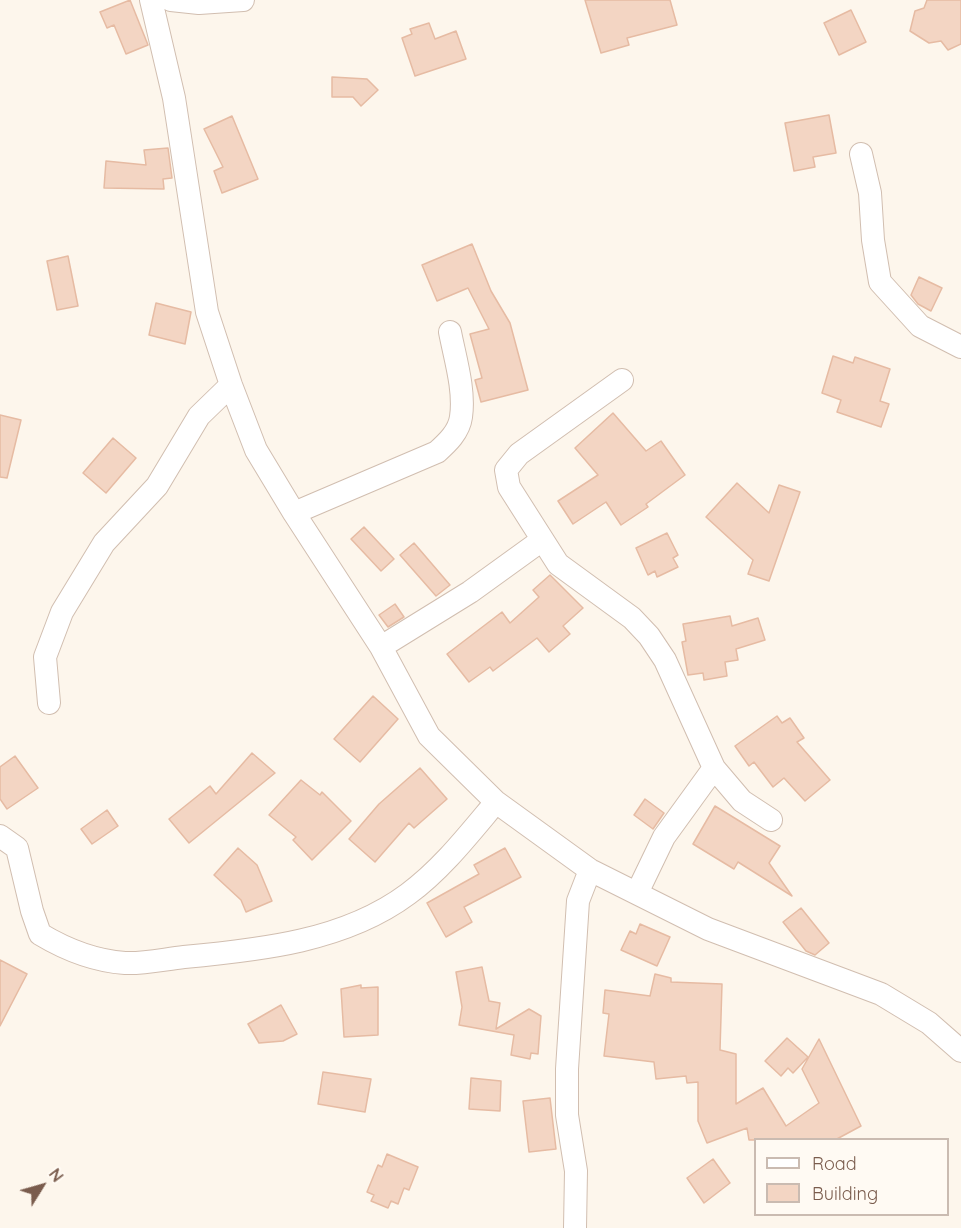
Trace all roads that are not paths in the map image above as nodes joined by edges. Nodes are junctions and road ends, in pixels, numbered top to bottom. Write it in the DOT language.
graph roads {
  1 [pos="152,0"];
  2 [pos="171,0"];
  3 [pos="243,0"];
  4 [pos="861,154"];
  5 [pos="450,332"];
  6 [pos="961,347"];
  7 [pos="622,380"];
  8 [pos="231,385"];
  9 [pos="294,513"];
  10 [pos="542,540"];
  11 [pos="381,647"];
  12 [pos="49,703"];
  13 [pos="714,768"];
  14 [pos="495,802"];
  15 [pos="771,820"];
  16 [pos="0,836"];
  17 [pos="590,870"];
  18 [pos="637,893"];
  19 [pos="961,1051"];
  20 [pos="575,1228"];
  1 -- 8 [label="street"];
  2 -- 3 [label="street"];
  4 -- 6 [label="street"];
  5 -- 9 [label="street"];
  7 -- 10 [label="street"];
  8 -- 9 [label="street"];
  8 -- 12 [label="street"];
  9 -- 11 [label="street"];
  10 -- 11 [label="street"];
  10 -- 13 [label="street"];
  11 -- 14 [label="street"];
  13 -- 15 [label="street"];
  13 -- 18 [label="street"];
  14 -- 16 [label="street"];
  14 -- 17 [label="street"];
  17 -- 18 [label="street"];
  17 -- 20 [label="street"];
  18 -- 19 [label="street"];
}
